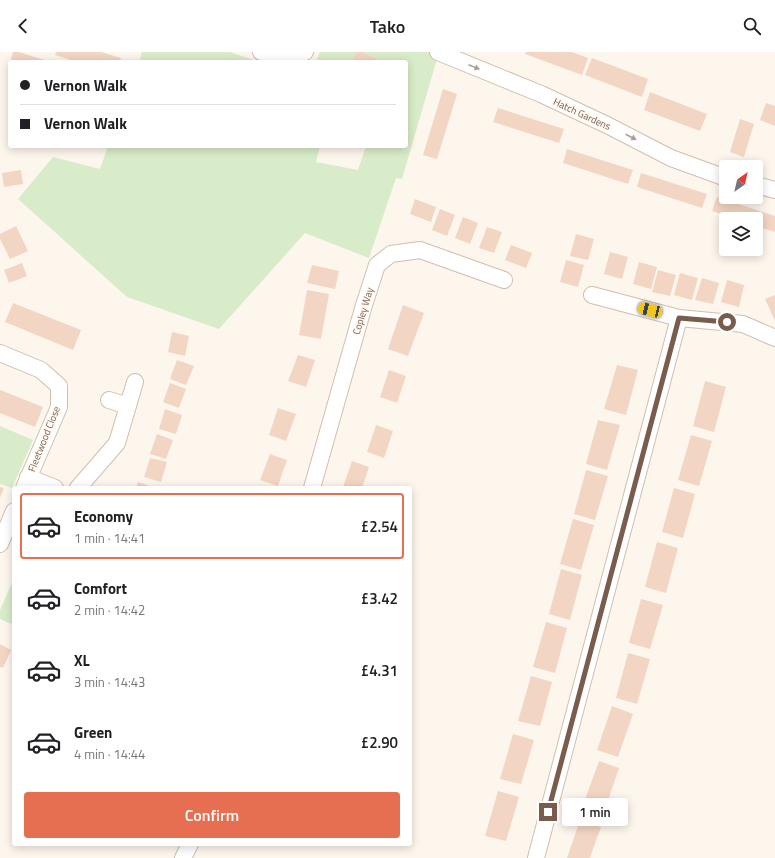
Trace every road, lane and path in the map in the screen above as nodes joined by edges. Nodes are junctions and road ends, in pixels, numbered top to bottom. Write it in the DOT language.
graph roads {
  1 [pos="261,52"];
  2 [pos="305,52"];
  3 [pos="438,52"];
  4 [pos="719,175"];
  5 [pos="763,187"];
  6 [pos="775,190"];
  7 [pos="504,280"];
  8 [pos="592,295"];
  9 [pos="679,318"];
  10 [pos="775,338"];
  11 [pos="0,353"];
  12 [pos="135,382"];
  13 [pos="108,400"];
  14 [pos="128,406"];
  15 [pos="26,482"];
  16 [pos="45,486"];
  17 [pos="80,486"];
  18 [pos="313,486"];
  19 [pos="12,516"];
  20 [pos="0,544"];
  21 [pos="189,846"];
  22 [pos="183,858"];
  23 [pos="536,858"];
  1 -- 2 [label="street"];
  3 -- 4 [label="street, Hatch Gardens, one-way"];
  5 -- 6 [label="street"];
  7 -- 18 [label="street, Copley Way"];
  8 -- 9 [label="street"];
  9 -- 10 [label="street"];
  9 -- 23 [label="street"];
  11 -- 15 [label="street, Fleetwood Close"];
  12 -- 14 [label="street"];
  13 -- 14 [label="street"];
  14 -- 17 [label="street"];
  15 -- 16 [label="street"];
  19 -- 20 [label="street"];
  21 -- 22 [label="street"];
}
